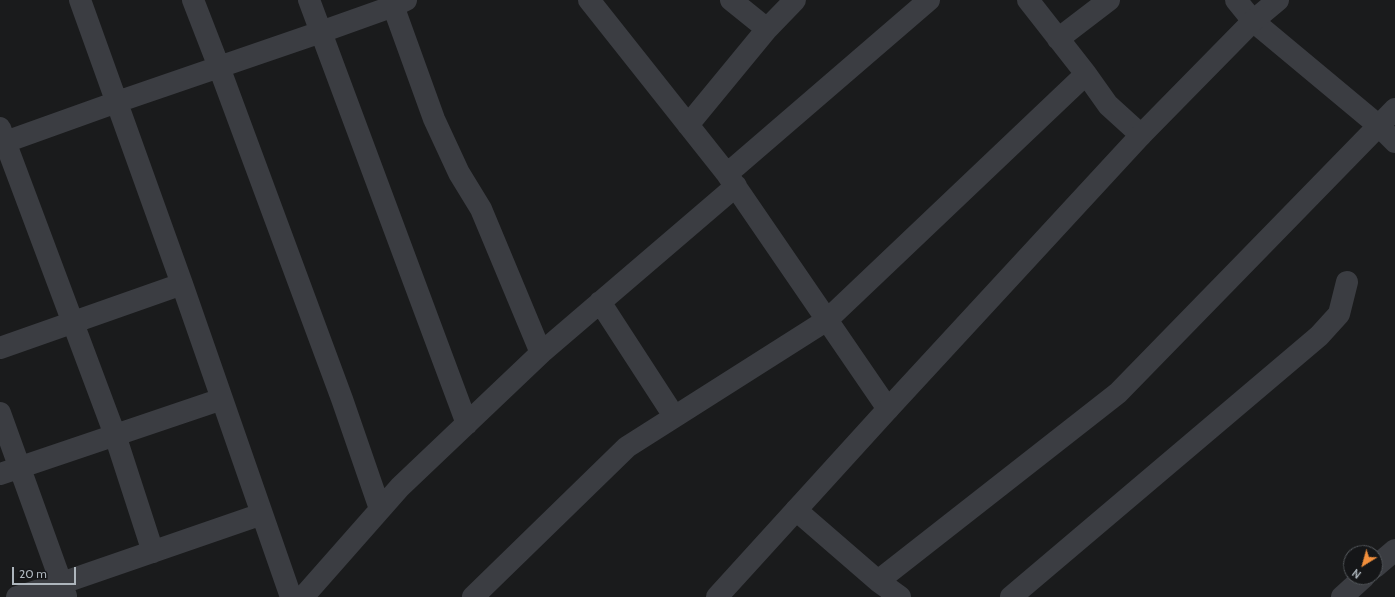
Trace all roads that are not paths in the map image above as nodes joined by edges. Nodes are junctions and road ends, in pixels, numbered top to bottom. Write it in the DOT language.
graph roads {
  1 [pos="80,0"];
  2 [pos="193,0"];
  3 [pos="309,0"];
  4 [pos="589,0"];
  5 [pos="731,0"];
  6 [pos="795,0"];
  7 [pos="929,0"];
  8 [pos="1028,0"];
  9 [pos="1109,0"];
  10 [pos="1236,0"];
  11 [pos="1278,0"];
  12 [pos="397,2"];
  13 [pos="1253,21"];
  14 [pos="767,29"];
  15 [pos="321,32"];
  16 [pos="1058,39"];
  17 [pos="219,67"];
  18 [pos="1086,74"];
  19 [pos="117,102"];
  20 [pos="1395,109"];
  21 [pos="688,125"];
  22 [pos="1379,126"];
  23 [pos="1141,135"];
  24 [pos="2,138"];
  25 [pos="1395,142"];
  26 [pos="732,180"];
  27 [pos="1347,282"];
  28 [pos="182,284"];
  29 [pos="600,302"];
  30 [pos="827,320"];
  31 [pos="74,322"];
  32 [pos="0,348"];
  33 [pos="541,353"];
  34 [pos="222,399"];
  35 [pos="888,408"];
  36 [pos="0,413"];
  37 [pos="674,416"];
  38 [pos="467,424"];
  39 [pos="115,435"];
  40 [pos="10,470"];
  41 [pos="380,510"];
  42 [pos="796,510"];
  43 [pos="262,514"];
  44 [pos="1395,550"];
  45 [pos="153,552"];
  46 [pos="1383,561"];
  47 [pos="878,580"];
  48 [pos="1355,585"];
  49 [pos="64,590"];
  50 [pos="17,597"];
  51 [pos="291,597"];
  52 [pos="303,597"];
  53 [pos="472,597"];
  54 [pos="717,597"];
  55 [pos="900,597"];
  56 [pos="1011,597"];
  57 [pos="1342,597"];
  1 -- 19 [label="street"];
  2 -- 17 [label="street"];
  3 -- 15 [label="street"];
  4 -- 21 [label="street"];
  5 -- 14 [label="street"];
  6 -- 14 [label="street"];
  7 -- 26 [label="street"];
  8 -- 16 [label="street"];
  9 -- 16 [label="street"];
  10 -- 13 [label="street"];
  11 -- 13 [label="street"];
  12 -- 15 [label="street"];
  12 -- 33 [label="street"];
  13 -- 22 [label="street"];
  13 -- 23 [label="street"];
  14 -- 21 [label="street"];
  15 -- 17 [label="street"];
  15 -- 38 [label="street"];
  16 -- 18 [label="street"];
  17 -- 19 [label="street"];
  17 -- 41 [label="street"];
  18 -- 23 [label="street"];
  18 -- 30 [label="street"];
  19 -- 24 [label="street"];
  19 -- 28 [label="street"];
  20 -- 22 [label="street"];
  21 -- 26 [label="street"];
  22 -- 25 [label="street"];
  22 -- 47 [label="street"];
  23 -- 35 [label="street"];
  24 -- 31 [label="street"];
  26 -- 29 [label="street"];
  26 -- 30 [label="street"];
  27 -- 56 [label="street"];
  28 -- 31 [label="street"];
  28 -- 34 [label="street"];
  29 -- 33 [label="street"];
  29 -- 37 [label="street"];
  30 -- 35 [label="street"];
  30 -- 37 [label="street"];
  31 -- 32 [label="street"];
  31 -- 39 [label="street"];
  33 -- 38 [label="street"];
  34 -- 39 [label="street"];
  34 -- 43 [label="street"];
  35 -- 42 [label="street"];
  36 -- 40 [label="street"];
  37 -- 53 [label="street"];
  38 -- 41 [label="street"];
  39 -- 40 [label="street"];
  39 -- 45 [label="street"];
  40 -- 49 [label="street"];
  41 -- 52 [label="street"];
  42 -- 47 [label="street"];
  42 -- 54 [label="street"];
  43 -- 45 [label="street"];
  43 -- 51 [label="street"];
  44 -- 46 [label="street"];
  45 -- 49 [label="street"];
  47 -- 55 [label="street"];
  48 -- 57 [label="street"];
  49 -- 50 [label="street"];
}
